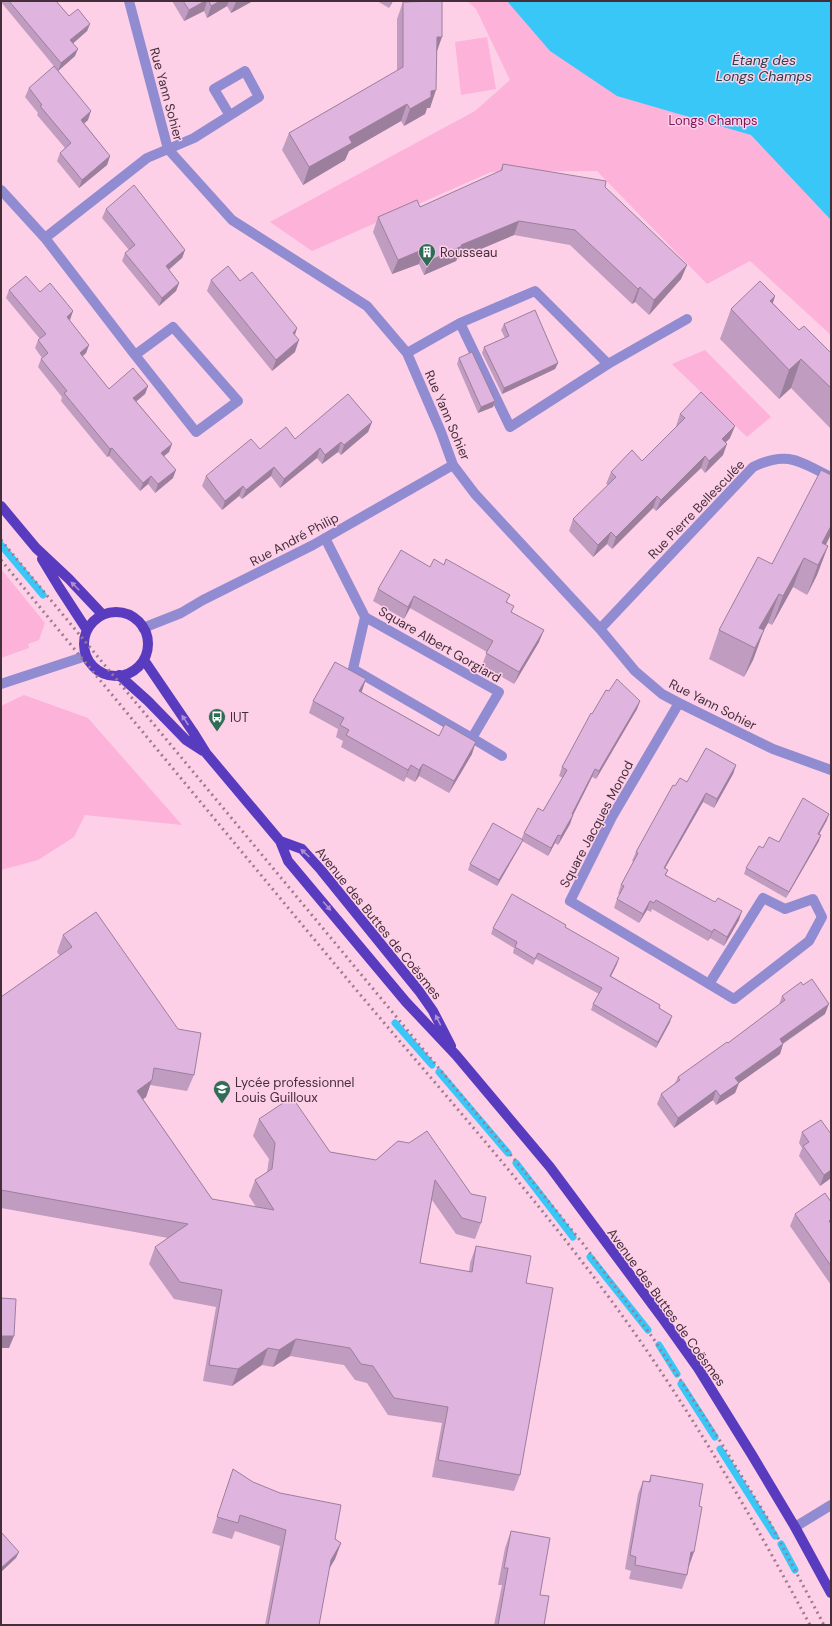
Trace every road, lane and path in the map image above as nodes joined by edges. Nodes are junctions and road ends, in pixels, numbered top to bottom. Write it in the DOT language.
graph roads {
  1 [pos="129,1"];
  2 [pos="230,114"];
  3 [pos="168,149"];
  4 [pos="1,190"];
  5 [pos="46,238"];
  6 [pos="687,319"];
  7 [pos="460,323"];
  8 [pos="407,353"];
  9 [pos="135,355"];
  10 [pos="608,364"];
  11 [pos="453,465"];
  12 [pos="831,477"];
  13 [pos="1,506"];
  14 [pos="325,538"];
  15 [pos="36,548"];
  16 [pos="102,614"];
  17 [pos="365,616"];
  18 [pos="143,628"];
  19 [pos="600,629"];
  20 [pos="87,630"];
  21 [pos="86,656"];
  22 [pos="144,660"];
  23 [pos="119,675"];
  24 [pos="1,684"];
  25 [pos="679,703"];
  26 [pos="472,738"];
  27 [pos="206,753"];
  28 [pos="502,756"];
  29 [pos="831,770"];
  30 [pos="280,841"];
  31 [pos="710,984"];
  32 [pos="456,1055"];
  33 [pos="831,1505"];
  34 [pos="795,1527"];
  35 [pos="831,1593"];
  1 -- 3 [label="street, Rue Yann Sohier"];
  2 -- 2 [label="street"];
  2 -- 3 [label="street"];
  3 -- 5 [label="street"];
  3 -- 8 [label="street, Rue Yann Sohier"];
  4 -- 5 [label="street"];
  5 -- 9 [label="street"];
  6 -- 10 [label="street"];
  7 -- 8 [label="street"];
  7 -- 10 [label="street"];
  7 -- 10 [label="street"];
  8 -- 11 [label="street, Rue Yann Sohier"];
  9 -- 9 [label="street"];
  11 -- 14 [label="street, Rue André Philip"];
  11 -- 19 [label="street, Rue Yann Sohier"];
  12 -- 19 [label="street, Rue Pierre Bellesculée"];
  13 -- 15 [label="main road"];
  14 -- 17 [label="street, Square Albert Gorgiard"];
  14 -- 18 [label="street, Rue André Philip"];
  16 -- 15 [label="main road, one-way"];
  15 -- 20 [label="main road"];
  16 -- 18 [label="main road"];
  16 -- 20 [label="main road"];
  17 -- 26 [label="street, Square Albert Gorgiard"];
  17 -- 26 [label="street, Square Albert Gorgiard"];
  18 -- 22 [label="main road"];
  19 -- 25 [label="street, Rue Yann Sohier"];
  20 -- 21 [label="main road"];
  21 -- 23 [label="main road"];
  21 -- 24 [label="street"];
  22 -- 23 [label="main road"];
  27 -- 22 [label="main road, Avenue des Buttes de Coësmes, one-way"];
  23 -- 27 [label="main road, Avenue des Buttes de Coësmes"];
  25 -- 29 [label="street, Rue Yann Sohier"];
  25 -- 31 [label="street, Square Jacques Monod"];
  26 -- 28 [label="street, Square Albert Gorgiard"];
  27 -- 30 [label="main road, Avenue des Buttes de Coësmes"];
  30 -- 32 [label="main road, Avenue des Buttes de Coësmes, one-way"];
  32 -- 30 [label="main road, Avenue des Buttes de Coësmes, one-way"];
  31 -- 31 [label="street, Square Jacques Monod"];
  32 -- 34 [label="main road, Avenue des Buttes de Coësmes"];
  33 -- 34 [label="street"];
  34 -- 35 [label="main road, Avenue des Buttes de Coësmes"];
}
